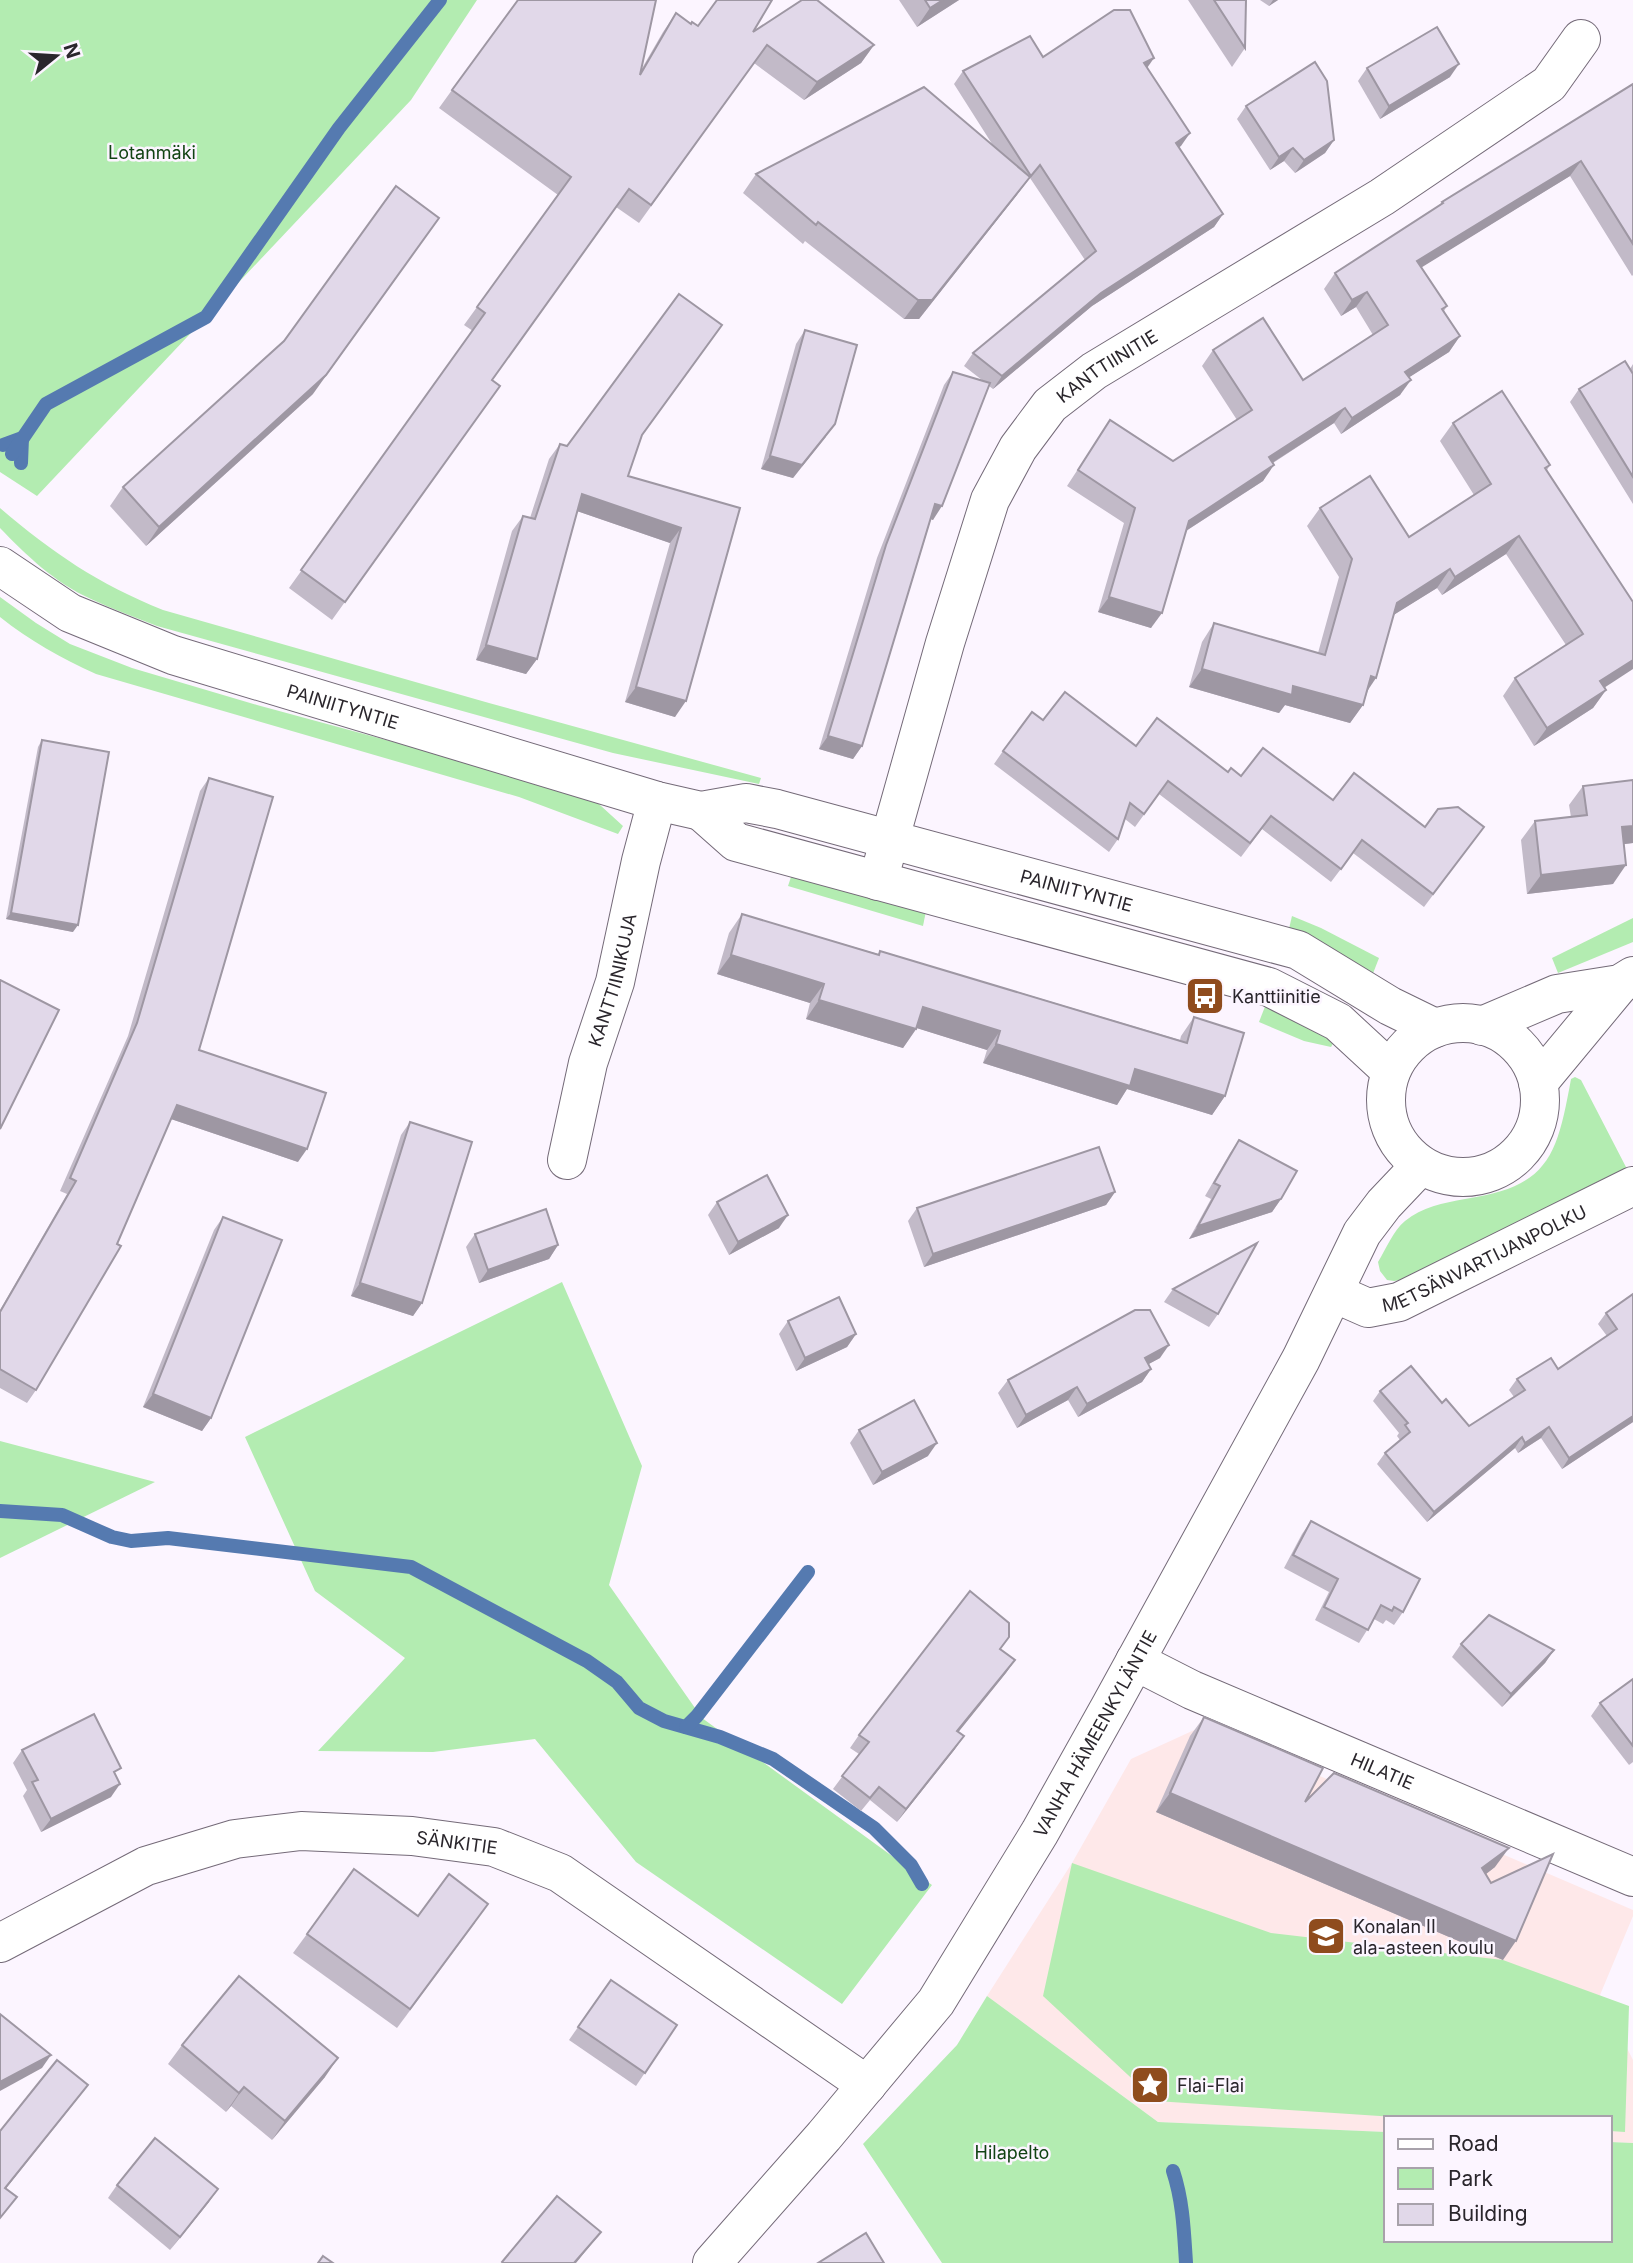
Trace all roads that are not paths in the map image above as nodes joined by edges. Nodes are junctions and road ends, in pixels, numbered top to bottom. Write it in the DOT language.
graph roads {
  1 [pos="1581,39"];
  2 [pos="0,566"];
  3 [pos="657,801"];
  4 [pos="701,811"];
  5 [pos="890,840"];
  6 [pos="878,881"];
  7 [pos="1627,980"];
  8 [pos="1482,1026"];
  9 [pos="1435,1028"];
  10 [pos="1391,1071"];
  11 [pos="1538,1083"];
  12 [pos="567,1160"];
  13 [pos="1421,1165"];
  14 [pos="1633,1186"];
  15 [pos="1334,1293"];
  16 [pos="1136,1661"];
  17 [pos="1633,1877"];
  18 [pos="0,1943"];
  19 [pos="867,2085"];
  20 [pos="712,2263"];
  1 -- 5 [label="street, KANTTIINITIE"];
  2 -- 3 [label="street, PAINIITYNTIE"];
  3 -- 4 [label="street, PAINIITYNTIE"];
  3 -- 12 [label="street, KANTTIINIKUJA"];
  4 -- 5 [label="street, PAINIITYNTIE"];
  4 -- 6 [label="street, PAINIITYNTIE"];
  5 -- 6 [label="street, KANTTIINITIE"];
  5 -- 9 [label="street, PAINIITYNTIE"];
  6 -- 10 [label="street, PAINIITYNTIE"];
  7 -- 8 [label="street"];
  7 -- 11 [label="street"];
  8 -- 9 [label="street"];
  8 -- 11 [label="street"];
  9 -- 10 [label="street"];
  10 -- 13 [label="street"];
  11 -- 13 [label="street"];
  13 -- 15 [label="street, VANHA HÄMEENKYLÄNTIE"];
  14 -- 15 [label="street, METSÄNVARTIJANPOLKU"];
  15 -- 16 [label="street, VANHA HÄMEENKYLÄNTIE"];
  16 -- 17 [label="street, HILATIE"];
  16 -- 19 [label="street, VANHA HÄMEENKYLÄNTIE"];
  18 -- 19 [label="street, SÄNKITIE"];
  19 -- 20 [label="street, VANHA HÄMEENKYLÄNTIE"];
}
